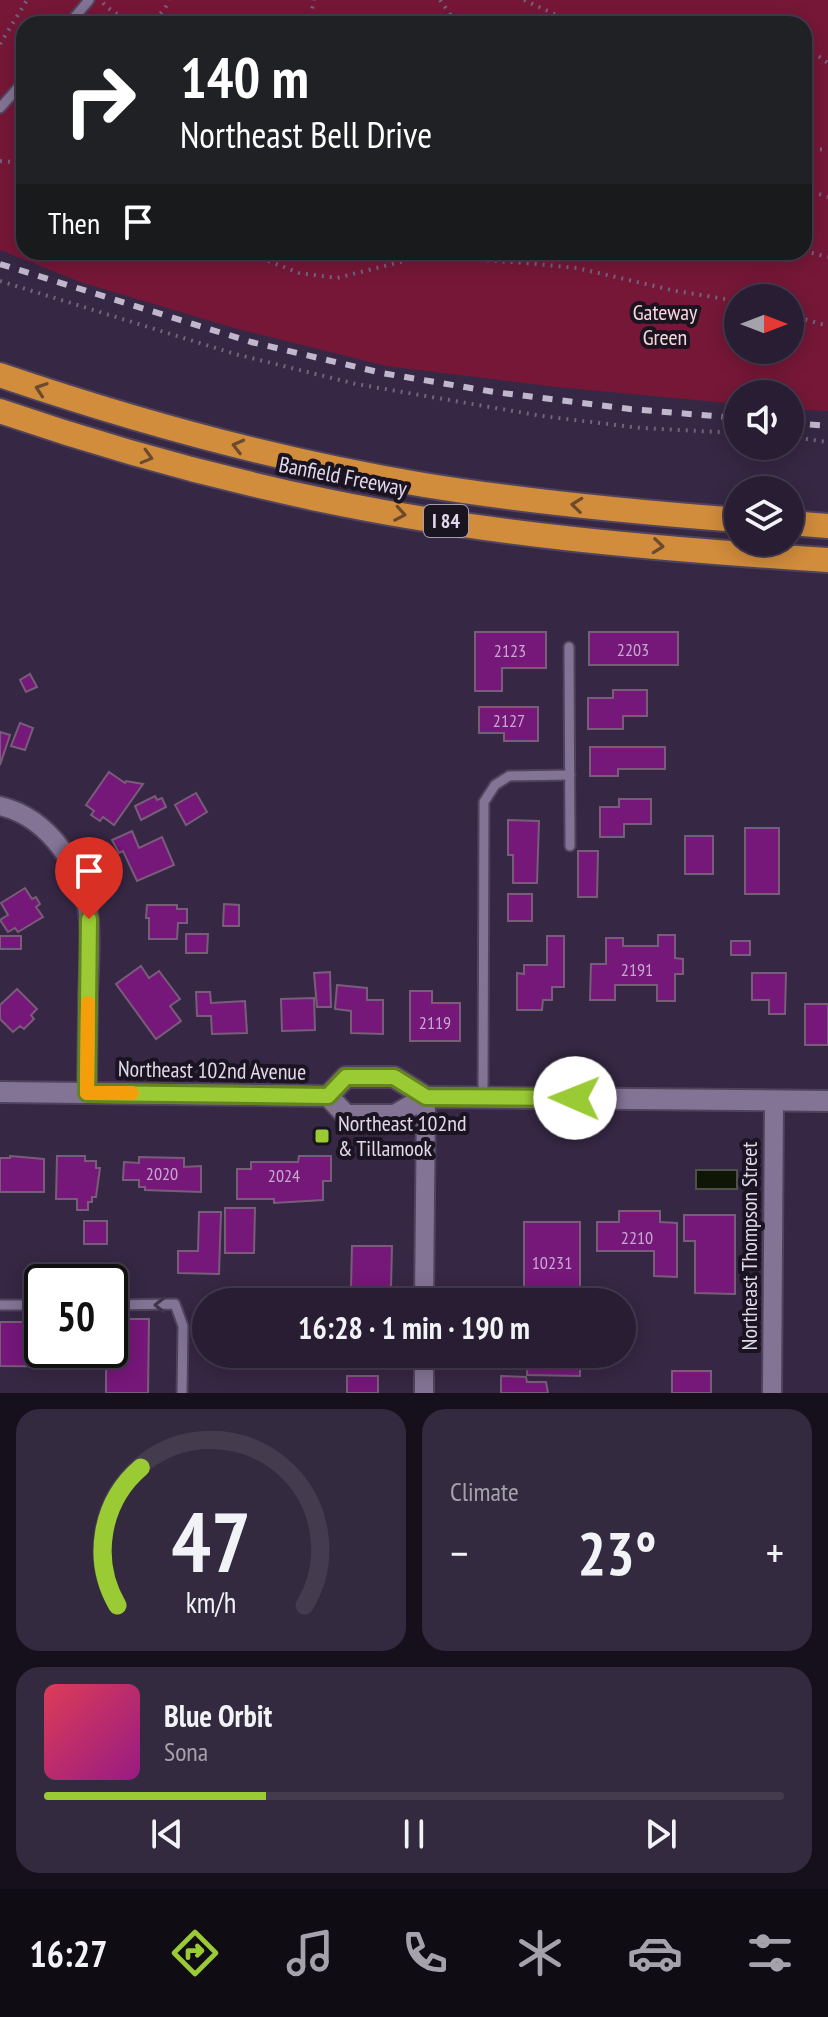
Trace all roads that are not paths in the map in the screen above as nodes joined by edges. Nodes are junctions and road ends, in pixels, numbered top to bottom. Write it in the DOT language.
graph roads {
  1 [pos="89,0"];
  2 [pos="76,16"];
  3 [pos="16,90"];
  4 [pos="0,108"];
  5 [pos="0,375"];
  6 [pos="0,411"];
  7 [pos="724,519"];
  8 [pos="804,524"];
  9 [pos="828,526"];
  10 [pos="828,560"];
  11 [pos="569,647"];
  12 [pos="570,775"];
  13 [pos="0,806"];
  14 [pos="570,846"];
  15 [pos="0,1092"];
  16 [pos="87,1093"];
  17 [pos="328,1096"];
  18 [pos="426,1097"];
  19 [pos="483,1097"];
  20 [pos="774,1100"];
  21 [pos="828,1101"];
  22 [pos="424,1288"];
  23 [pos="0,1305"];
  24 [pos="24,1305"];
  25 [pos="128,1305"];
  26 [pos="424,1368"];
  27 [pos="182,1393"];
  28 [pos="424,1393"];
  29 [pos="772,1393"];
  1 -- 2 [label="lane"];
  3 -- 4 [label="lane"];
  7 -- 5 [label="highway, Banfield Freeway / I 84, one-way"];
  6 -- 10 [label="highway, Banfield Freeway / I 84, one-way"];
  8 -- 9 [label="highway"];
  11 -- 12 [label="lane"];
  12 -- 14 [label="lane"];
  12 -- 19 [label="lane"];
  13 -- 16 [label="street"];
  15 -- 16 [label="main road, Northeast 102nd Avenue"];
  16 -- 17 [label="main road, Northeast 102nd Avenue"];
  17 -- 18 [label="main road, Northeast 102nd Avenue"];
  17 -- 18 [label="main road, Northeast 102nd Avenue"];
  18 -- 19 [label="main road, Northeast 102nd Avenue"];
  18 -- 22 [label="street"];
  19 -- 20 [label="main road, Northeast 102nd Avenue"];
  20 -- 21 [label="main road, Northeast 102nd Avenue"];
  20 -- 29 [label="street, Northeast Thompson Street"];
  23 -- 24 [label="lane"];
  27 -- 25 [label="lane, one-way"];
  26 -- 28 [label="street"];
}
